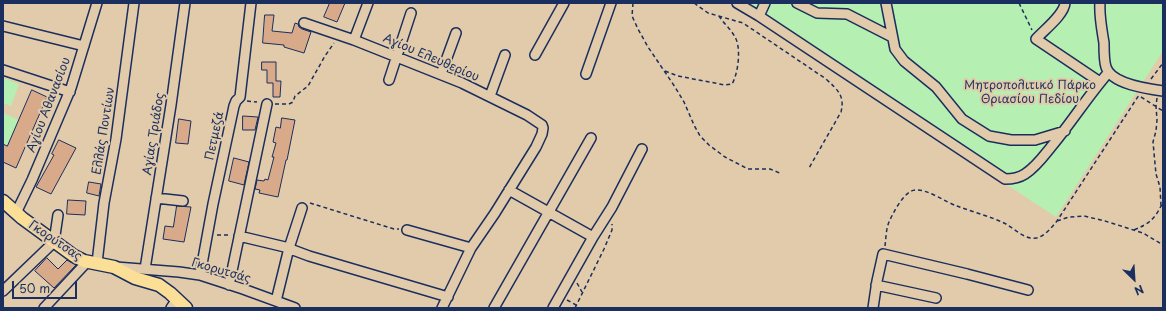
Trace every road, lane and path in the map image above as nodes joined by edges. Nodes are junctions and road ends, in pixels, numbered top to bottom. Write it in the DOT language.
graph roads {
  1 [pos="97,3"];
  2 [pos="134,3"];
  3 [pos="186,3"];
  4 [pos="251,3"];
  5 [pos="368,3"];
  6 [pos="564,3"];
  7 [pos="611,3"];
  8 [pos="633,3"];
  9 [pos="694,3"];
  10 [pos="737,3"];
  11 [pos="765,3"];
  12 [pos="797,3"];
  13 [pos="886,3"];
  14 [pos="1019,3"];
  15 [pos="1065,3"];
  16 [pos="1100,3"];
  17 [pos="412,14"];
  18 [pos="720,16"];
  19 [pos="758,16"];
  20 [pos="304,23"];
  21 [pos="3,26"];
  22 [pos="456,33"];
  23 [pos="340,35"];
  24 [pos="892,37"];
  25 [pos="1036,39"];
  26 [pos="354,40"];
  27 [pos="84,46"];
  28 [pos="505,55"];
  29 [pos="535,55"];
  30 [pos="397,56"];
  31 [pos="3,70"];
  32 [pos="664,70"];
  33 [pos="1108,73"];
  34 [pos="441,74"];
  35 [pos="586,74"];
  36 [pos="389,80"];
  37 [pos="1100,82"];
  38 [pos="1161,89"];
  39 [pos="70,92"];
  40 [pos="490,96"];
  41 [pos="1139,96"];
  42 [pos="238,99"];
  43 [pos="267,104"];
  44 [pos="1156,106"];
  45 [pos="1163,111"];
  46 [pos="1065,131"];
  47 [pos="591,138"];
  48 [pos="642,149"];
  49 [pos="809,168"];
  50 [pos="782,174"];
  51 [pos="509,190"];
  52 [pos="156,198"];
  53 [pos="184,201"];
  54 [pos="3,202"];
  55 [pos="1162,205"];
  56 [pos="612,207"];
  57 [pos="302,208"];
  58 [pos="548,212"];
  59 [pos="16,213"];
  60 [pos="58,215"];
  61 [pos="1057,221"];
  62 [pos="406,230"];
  63 [pos="1134,230"];
  64 [pos="207,234"];
  65 [pos="239,236"];
  66 [pos="593,237"];
  67 [pos="54,242"];
  68 [pos="1163,245"];
  69 [pos="289,248"];
  70 [pos="471,248"];
  71 [pos="92,263"];
  72 [pos="114,267"];
  73 [pos="145,269"];
  74 [pos="200,275"];
  75 [pos="876,284"];
  76 [pos="229,285"];
  77 [pos="1028,290"];
  78 [pos="3,291"];
  79 [pos="448,297"];
  80 [pos="936,298"];
  81 [pos="276,301"];
  82 [pos="174,304"];
  83 [pos="44,308"];
  84 [pos="186,308"];
  85 [pos="295,308"];
  86 [pos="442,308"];
  87 [pos="494,308"];
  88 [pos="553,308"];
  89 [pos="575,308"];
  90 [pos="873,308"];
  1 -- 27 [label="street, Αγίου Αθανασίου"];
  2 -- 71 [label="street, Ελλάς Ποντίων"];
  3 -- 52 [label="street, Αγίας Τριάδος"];
  4 -- 42 [label="street, Πετμεζά"];
  5 -- 26 [label="street"];
  6 -- 29 [label="street"];
  7 -- 35 [label="street"];
  8 -- 32 [label="path"];
  9 -- 18 [label="path"];
  10 -- 19 [label="street"];
  11 -- 19 [label="street"];
  12 -- 24 [label="street"];
  13 -- 24 [label="street"];
  14 -- 25 [label="path"];
  15 -- 25 [label="street"];
  16 -- 33 [label="street"];
  17 -- 30 [label="street"];
  18 -- 32 [label="path"];
  18 -- 49 [label="path"];
  19 -- 46 [label="street"];
  20 -- 23 [label="street, Αγίου Ελευθερίου"];
  21 -- 27 [label="street"];
  22 -- 34 [label="street"];
  23 -- 26 [label="street, Αγίου Ελευθερίου"];
  23 -- 43 [label="path"];
  24 -- 46 [label="street"];
  25 -- 37 [label="street"];
  26 -- 30 [label="street, Αγίου Ελευθερίου"];
  27 -- 39 [label="street, Αγίου Αθανασίου"];
  28 -- 40 [label="street"];
  30 -- 34 [label="street, Αγίου Ελευθερίου"];
  30 -- 36 [label="street"];
  31 -- 39 [label="street"];
  32 -- 50 [label="path"];
  33 -- 37 [label="street"];
  33 -- 38 [label="street"];
  34 -- 40 [label="street, Αγίου Ελευθερίου"];
  37 -- 46 [label="street"];
  38 -- 44 [label="path"];
  39 -- 59 [label="street, Αγίου Αθανασίου"];
  40 -- 51 [label="street, Αγίου Ελευθερίου"];
  41 -- 44 [label="path"];
  42 -- 43 [label="path"];
  42 -- 64 [label="street, Πετμεζά"];
  43 -- 65 [label="street"];
  44 -- 45 [label="path"];
  44 -- 55 [label="path"];
  47 -- 58 [label="street"];
  48 -- 56 [label="street"];
  51 -- 58 [label="street"];
  51 -- 70 [label="street"];
  52 -- 53 [label="street"];
  52 -- 73 [label="street, Αγίας Τριάδος"];
  54 -- 59 [label="main road, Γκορύτσας"];
  55 -- 63 [label="path"];
  56 -- 66 [label="street"];
  56 -- 89 [label="path"];
  57 -- 62 [label="path"];
  57 -- 69 [label="street"];
  58 -- 66 [label="street"];
  58 -- 87 [label="street"];
  59 -- 67 [label="main road, Γκορύτσας"];
  60 -- 67 [label="street"];
  61 -- 63 [label="path"];
  62 -- 70 [label="street"];
  63 -- 68 [label="path"];
  64 -- 65 [label="path"];
  64 -- 74 [label="street, Πετμεζά"];
  65 -- 69 [label="street"];
  65 -- 76 [label="street"];
  66 -- 88 [label="street"];
  67 -- 71 [label="main road, Γκορύτσας"];
  67 -- 78 [label="street"];
  69 -- 79 [label="street"];
  69 -- 81 [label="street"];
  70 -- 79 [label="street"];
  71 -- 72 [label="main road, Γκορύτσας"];
  71 -- 83 [label="street"];
  72 -- 73 [label="street, Γκορυτσάς"];
  72 -- 82 [label="main road, Γκορύτσας"];
  73 -- 74 [label="street, Γκορυτσάς"];
  74 -- 76 [label="street, Γκορυτσάς"];
  75 -- 77 [label="street"];
  75 -- 80 [label="street"];
  75 -- 90 [label="street"];
  76 -- 81 [label="street, Γκορυτσάς"];
  79 -- 86 [label="street"];
  81 -- 85 [label="street, Γκορυτσάς"];
  82 -- 84 [label="main road, Γκορύτσας"];
}
